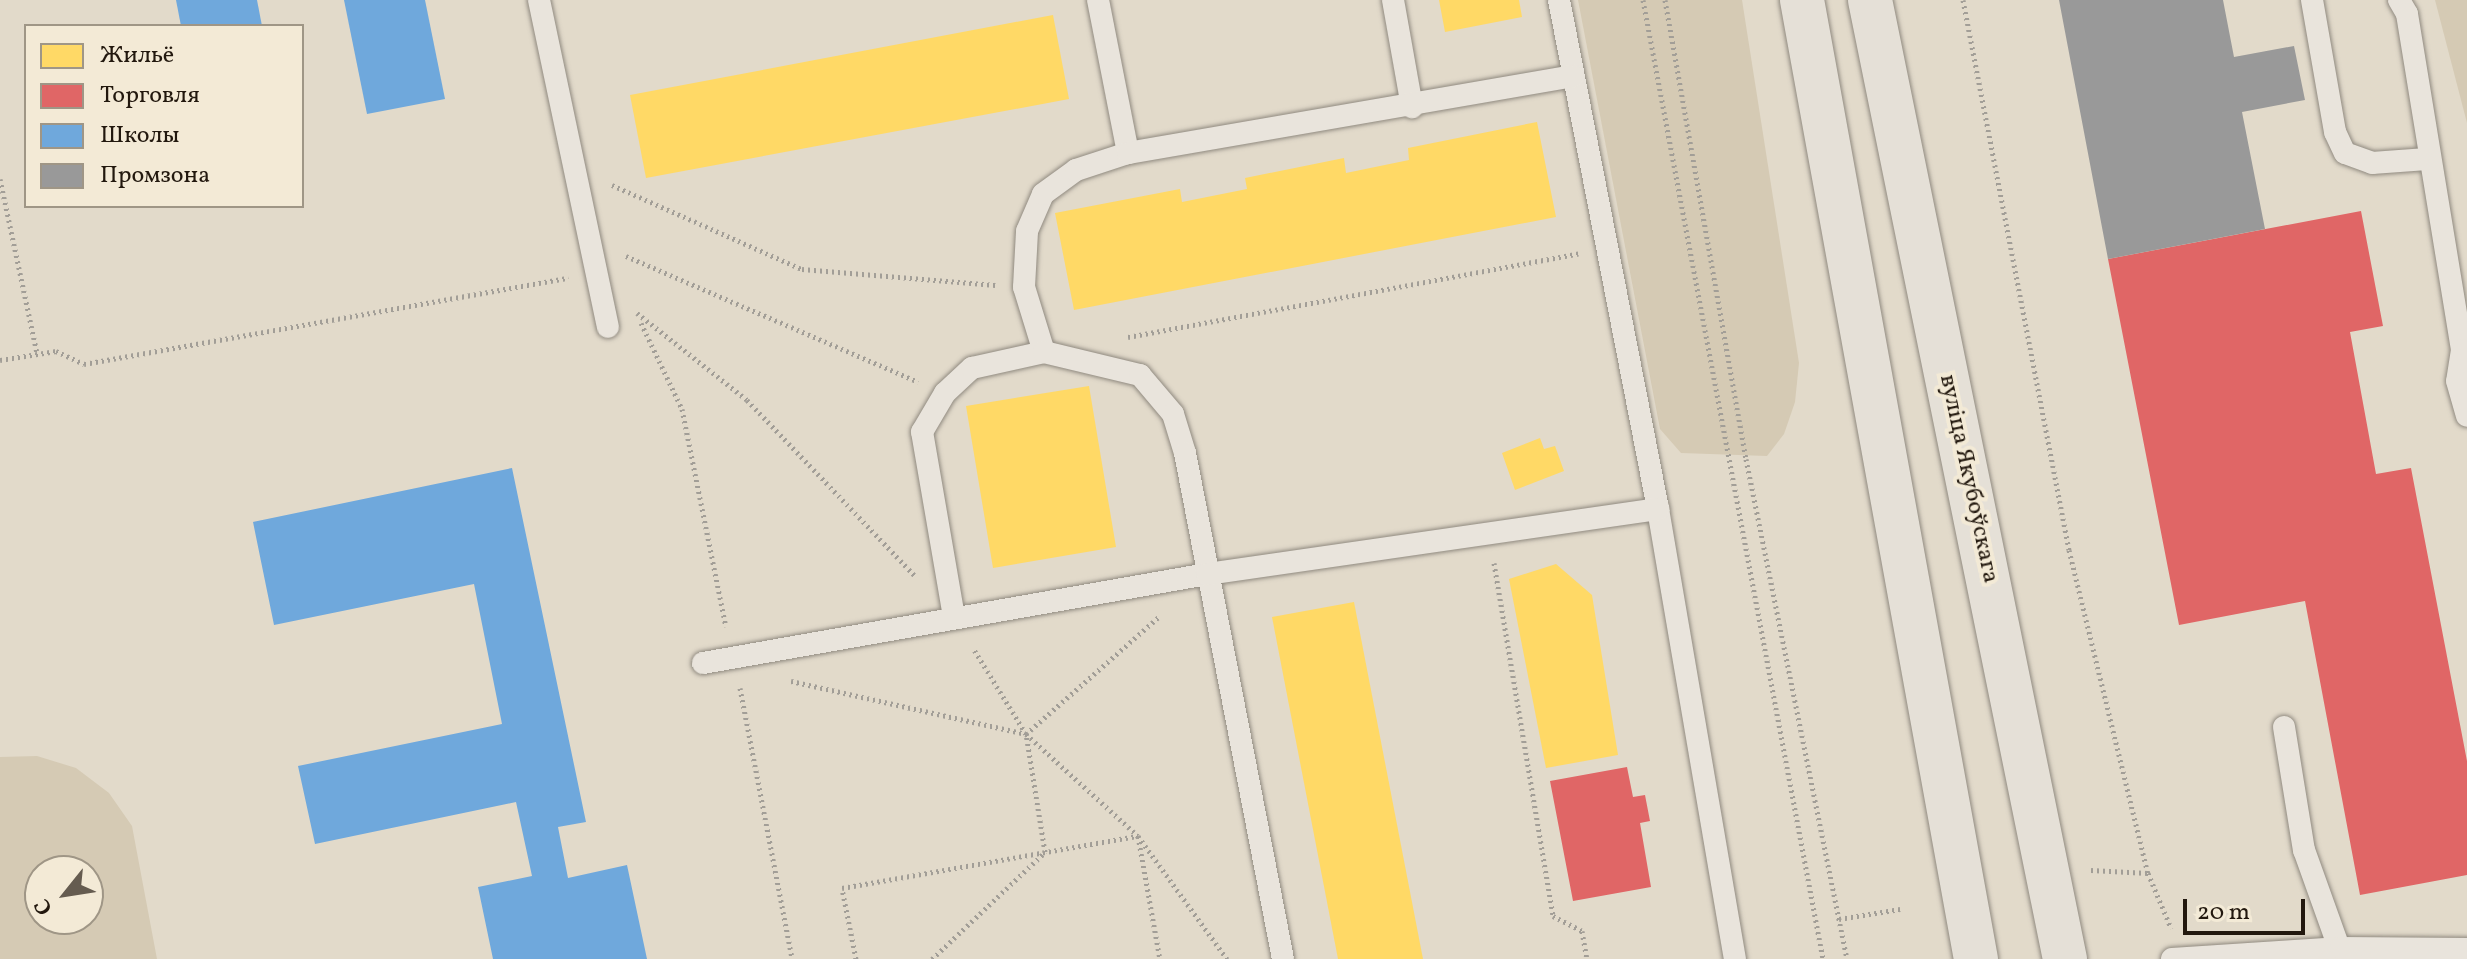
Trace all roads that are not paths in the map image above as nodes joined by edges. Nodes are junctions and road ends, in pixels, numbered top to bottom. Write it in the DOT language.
graph roads {
  1 [pos="539,0"];
  2 [pos="1098,0"];
  3 [pos="1393,0"];
  4 [pos="1559,0"];
  5 [pos="1802,0"];
  6 [pos="1870,0"];
  7 [pos="2312,0"];
  8 [pos="2399,0"];
  9 [pos="1573,76"];
  10 [pos="1412,107"];
  11 [pos="1128,153"];
  12 [pos="2427,159"];
  13 [pos="608,327"];
  14 [pos="1044,352"];
  15 [pos="2466,406"];
  16 [pos="1658,509"];
  17 [pos="1207,574"];
  18 [pos="954,617"];
  19 [pos="703,663"];
  20 [pos="2284,727"];
  21 [pos="2467,949"];
  22 [pos="2342,954"];
  23 [pos="2177,958"];
  24 [pos="1283,959"];
  25 [pos="1735,959"];
  26 [pos="1976,959"];
  27 [pos="2065,959"];
  1 -- 13 [label="lane"];
  2 -- 11 [label="lane"];
  3 -- 10 [label="lane"];
  4 -- 9 [label="lane"];
  5 -- 26 [label="main road"];
  6 -- 27 [label="main road, вуліца Якубоўскага"];
  7 -- 12 [label="lane"];
  8 -- 12 [label="lane"];
  9 -- 10 [label="lane"];
  9 -- 16 [label="lane"];
  10 -- 11 [label="lane"];
  11 -- 14 [label="lane"];
  12 -- 15 [label="lane"];
  14 -- 17 [label="lane"];
  14 -- 18 [label="lane"];
  16 -- 17 [label="lane"];
  16 -- 25 [label="lane"];
  17 -- 18 [label="lane"];
  17 -- 24 [label="lane"];
  18 -- 19 [label="lane"];
  20 -- 22 [label="lane"];
  21 -- 22 [label="lane"];
  22 -- 23 [label="lane"];
}
